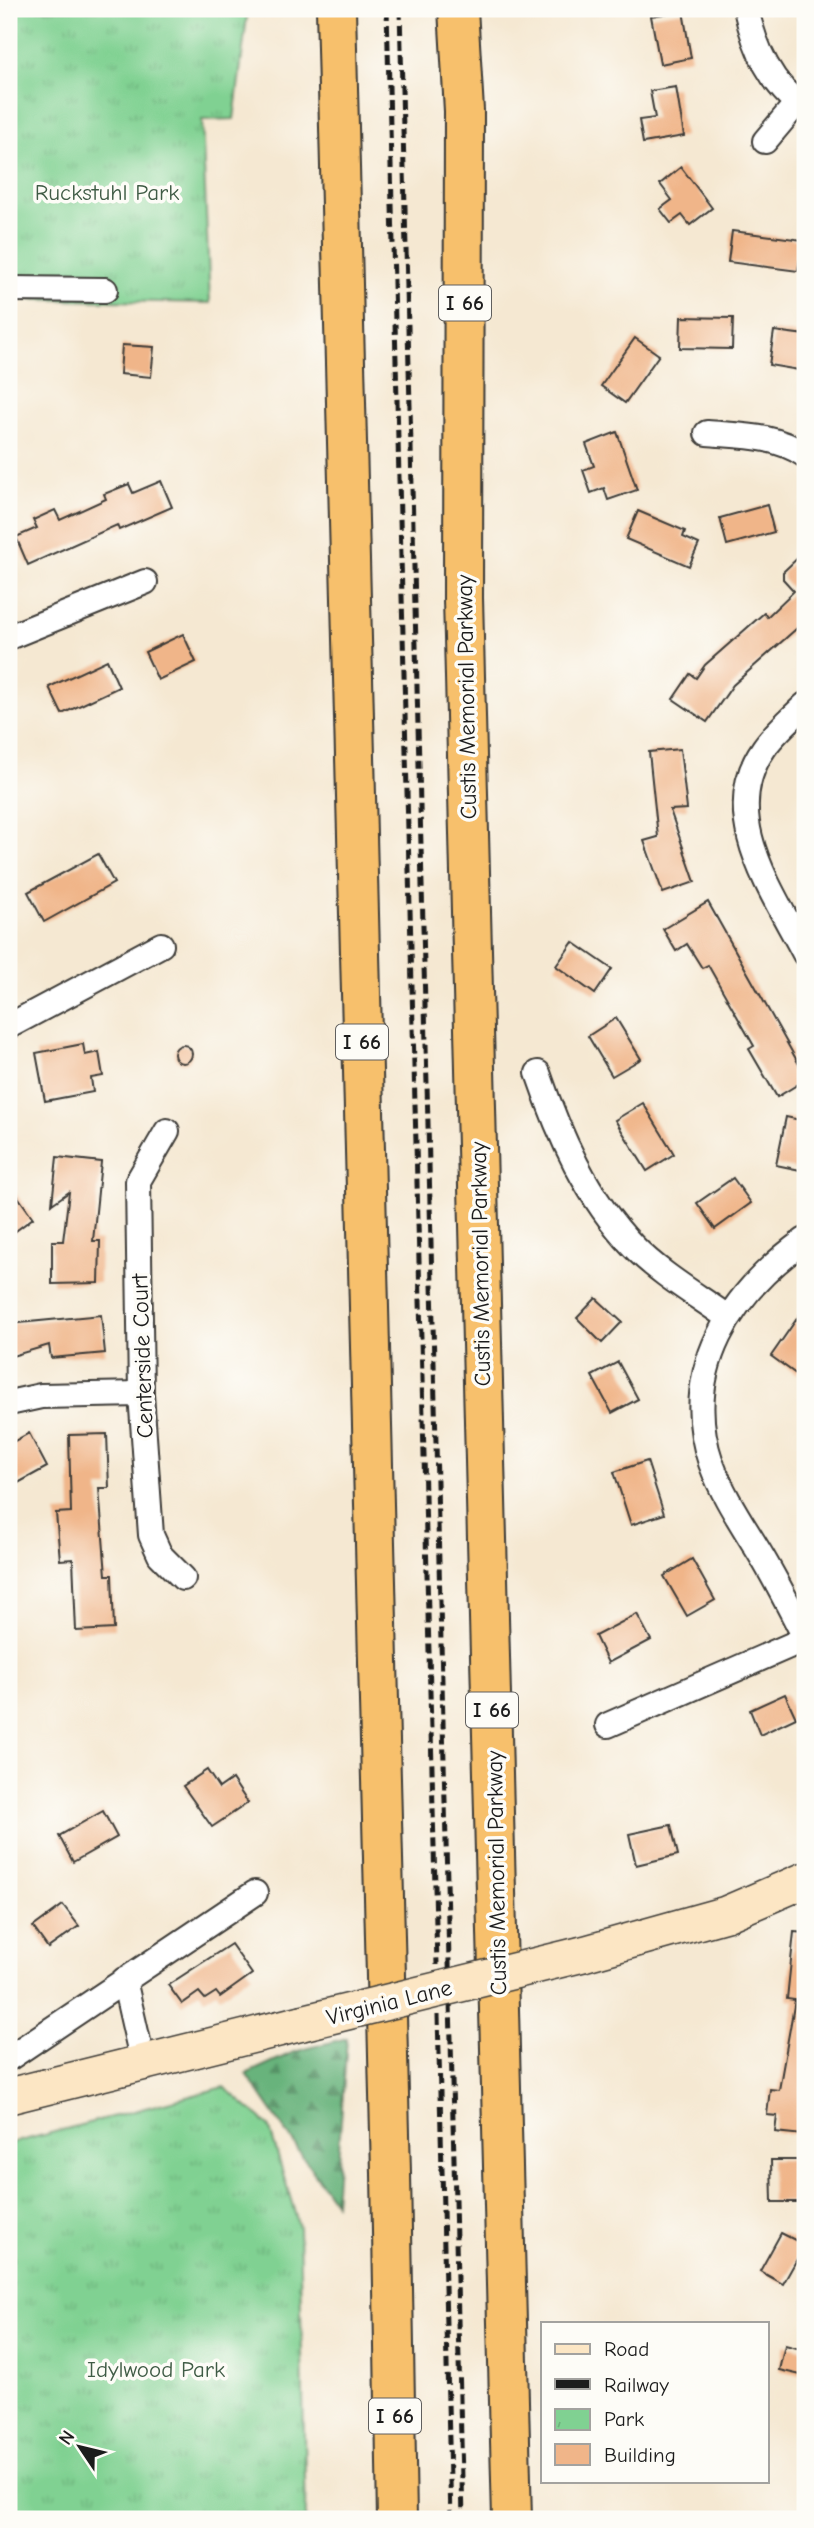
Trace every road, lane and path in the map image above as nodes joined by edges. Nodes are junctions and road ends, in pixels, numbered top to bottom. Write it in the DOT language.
graph roads {
  1 [pos="336,9"];
  2 [pos="458,9"];
  3 [pos="746,9"];
  4 [pos="801,106"];
  5 [pos="765,141"];
  6 [pos="9,289"];
  7 [pos="105,290"];
  8 [pos="707,433"];
  9 [pos="805,455"];
  10 [pos="145,582"];
  11 [pos="9,637"];
  12 [pos="805,705"];
  13 [pos="161,945"];
  14 [pos="805,954"];
  15 [pos="9,1026"];
  16 [pos="538,1073"];
  17 [pos="167,1130"];
  18 [pos="805,1240"];
  19 [pos="727,1317"];
  20 [pos="141,1394"];
  21 [pos="9,1403"];
  22 [pos="183,1578"];
  23 [pos="805,1638"];
  24 [pos="608,1725"];
  25 [pos="805,1880"];
  26 [pos="255,1893"];
  27 [pos="124,1980"];
  28 [pos="9,2058"];
  29 [pos="143,2063"];
  30 [pos="9,2096"];
  31 [pos="393,2312"];
  32 [pos="385,2519"];
  33 [pos="397,2519"];
  34 [pos="406,2519"];
  35 [pos="512,2519"];
  1 -- 31 [label="highway, I 66"];
  2 -- 35 [label="highway, Custis Memorial Parkway / I 66"];
  3 -- 4 [label="street"];
  4 -- 5 [label="street"];
  6 -- 7 [label="street"];
  8 -- 9 [label="street"];
  10 -- 11 [label="street"];
  12 -- 14 [label="street"];
  13 -- 15 [label="street"];
  16 -- 19 [label="street"];
  17 -- 20 [label="street, Centerside Court"];
  18 -- 19 [label="street"];
  19 -- 23 [label="street"];
  20 -- 21 [label="street"];
  20 -- 22 [label="street, Centerside Court"];
  23 -- 24 [label="street"];
  25 -- 29 [label="street, Virginia Lane, bridge"];
  26 -- 27 [label="street"];
  27 -- 28 [label="street"];
  27 -- 29 [label="street"];
  29 -- 30 [label="street, Virginia Lane"];
  31 -- 32 [label="highway"];
  31 -- 33 [label="highway, I 66"];
  31 -- 34 [label="highway"];
}
